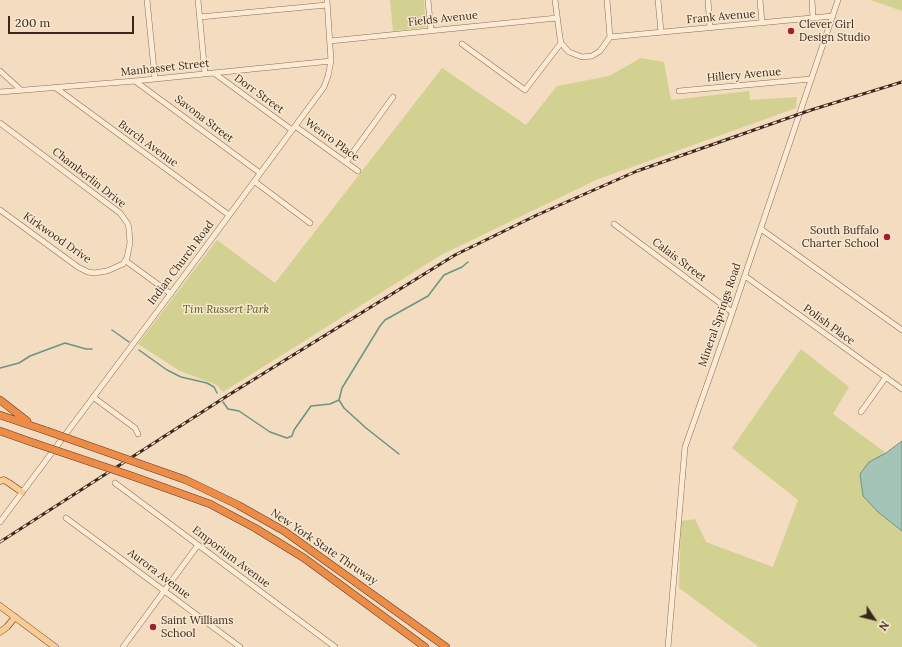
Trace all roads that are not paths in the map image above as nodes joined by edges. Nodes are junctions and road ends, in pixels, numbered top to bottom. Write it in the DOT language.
graph roads {
  1 [pos="147,0"];
  2 [pos="198,0"];
  3 [pos="428,0"];
  4 [pos="556,0"];
  5 [pos="607,0"];
  6 [pos="658,0"];
  7 [pos="708,0"];
  8 [pos="760,0"];
  9 [pos="812,0"];
  10 [pos="838,0"];
  11 [pos="327,2"];
  12 [pos="833,16"];
  13 [pos="200,17"];
  14 [pos="557,18"];
  15 [pos="813,18"];
  16 [pos="762,23"];
  17 [pos="710,28"];
  18 [pos="431,31"];
  19 [pos="661,32"];
  20 [pos="610,37"];
  21 [pos="330,41"];
  22 [pos="561,43"];
  23 [pos="462,44"];
  24 [pos="331,61"];
  25 [pos="0,71"];
  26 [pos="214,73"];
  27 [pos="205,74"];
  28 [pos="155,79"];
  29 [pos="812,79"];
  30 [pos="135,81"];
  31 [pos="56,88"];
  32 [pos="21,90"];
  33 [pos="679,91"];
  34 [pos="0,92"];
  35 [pos="393,97"];
  36 [pos="0,123"];
  37 [pos="293,128"];
  38 [pos="346,162"];
  39 [pos="358,171"];
  40 [pos="260,173"];
  41 [pos="254,181"];
  42 [pos="0,210"];
  43 [pos="229,215"];
  44 [pos="310,223"];
  45 [pos="614,224"];
  46 [pos="761,229"];
  47 [pos="126,261"];
  48 [pos="744,276"];
  49 [pos="171,294"];
  50 [pos="732,312"];
  51 [pos="902,330"];
  52 [pos="886,378"];
  53 [pos="902,389"];
  54 [pos="93,397"];
  55 [pos="0,400"];
  56 [pos="861,412"];
  57 [pos="0,415"];
  58 [pos="35,427"];
  59 [pos="0,431"];
  60 [pos="138,434"];
  61 [pos="0,480"];
  62 [pos="115,483"];
  63 [pos="22,492"];
  64 [pos="66,518"];
  65 [pos="0,522"];
  66 [pos="198,545"];
  67 [pos="164,590"];
  68 [pos="0,606"];
  69 [pos="15,617"];
  70 [pos="0,632"];
  71 [pos="55,647"];
  72 [pos="123,647"];
  73 [pos="240,647"];
  74 [pos="334,647"];
  75 [pos="425,647"];
  76 [pos="446,647"];
  77 [pos="668,647"];
  1 -- 28 [label="street"];
  2 -- 13 [label="street"];
  3 -- 18 [label="street"];
  4 -- 14 [label="street"];
  5 -- 20 [label="street"];
  6 -- 19 [label="street"];
  7 -- 17 [label="street"];
  8 -- 16 [label="street"];
  9 -- 15 [label="street"];
  10 -- 12 [label="street, Mineral Springs Road"];
  11 -- 13 [label="street"];
  11 -- 21 [label="street, Indian Church Road"];
  12 -- 15 [label="street, Frank Avenue"];
  12 -- 29 [label="street, Mineral Springs Road"];
  13 -- 27 [label="street"];
  14 -- 18 [label="street, Fields Avenue"];
  14 -- 22 [label="street"];
  15 -- 16 [label="street, Frank Avenue"];
  16 -- 17 [label="street, Frank Avenue"];
  17 -- 19 [label="street, Frank Avenue"];
  18 -- 21 [label="street, Fields Avenue"];
  19 -- 20 [label="street, Frank Avenue"];
  20 -- 22 [label="street"];
  21 -- 24 [label="street, Indian Church Road"];
  22 -- 23 [label="street"];
  24 -- 26 [label="street, Manhasset Street"];
  24 -- 37 [label="street, Indian Church Road"];
  25 -- 32 [label="street"];
  26 -- 27 [label="street, Manhasset Street"];
  26 -- 37 [label="street, Dorr Street"];
  27 -- 28 [label="street, Manhasset Street"];
  28 -- 30 [label="street, Manhasset Street"];
  29 -- 33 [label="street, Hillery Avenue"];
  29 -- 46 [label="street, Mineral Springs Road"];
  30 -- 31 [label="street, Manhasset Street"];
  30 -- 40 [label="street, Savona Street"];
  31 -- 32 [label="street, Manhasset Street"];
  31 -- 43 [label="street, Burch Avenue"];
  32 -- 34 [label="street, Manhasset Street"];
  35 -- 38 [label="street"];
  36 -- 47 [label="street, Chamberlin Drive"];
  37 -- 38 [label="street, Wenro Place"];
  37 -- 40 [label="street, Indian Church Road"];
  38 -- 39 [label="street, Wenro Place"];
  40 -- 41 [label="street, Indian Church Road"];
  41 -- 43 [label="street, Indian Church Road"];
  41 -- 44 [label="street"];
  42 -- 47 [label="street, Kirkwood Drive"];
  43 -- 49 [label="street, Indian Church Road"];
  45 -- 50 [label="street, Calais Street"];
  46 -- 48 [label="street, Mineral Springs Road"];
  46 -- 51 [label="street"];
  47 -- 49 [label="street"];
  48 -- 50 [label="street, Mineral Springs Road"];
  48 -- 52 [label="street, Polish Place"];
  49 -- 54 [label="street, Indian Church Road"];
  50 -- 77 [label="street, Mineral Springs Road"];
  52 -- 53 [label="street, Polish Place"];
  52 -- 56 [label="street"];
  54 -- 60 [label="street"];
  54 -- 63 [label="street, Indian Church Road"];
  55 -- 58 [label="highway"];
  57 -- 58 [label="highway, New York State Thruway"];
  58 -- 76 [label="highway, New York State Thruway, bridge"];
  59 -- 75 [label="highway, New York State Thruway, bridge"];
  61 -- 63 [label="main road"];
  62 -- 66 [label="street, Emporium Avenue"];
  63 -- 65 [label="street, Indian Church Road"];
  64 -- 67 [label="street, Aurora Avenue"];
  66 -- 67 [label="street"];
  66 -- 74 [label="street, Emporium Avenue"];
  67 -- 72 [label="street"];
  67 -- 73 [label="street, Aurora Avenue"];
  68 -- 69 [label="main road"];
  69 -- 70 [label="main road"];
  69 -- 71 [label="main road"];
}
